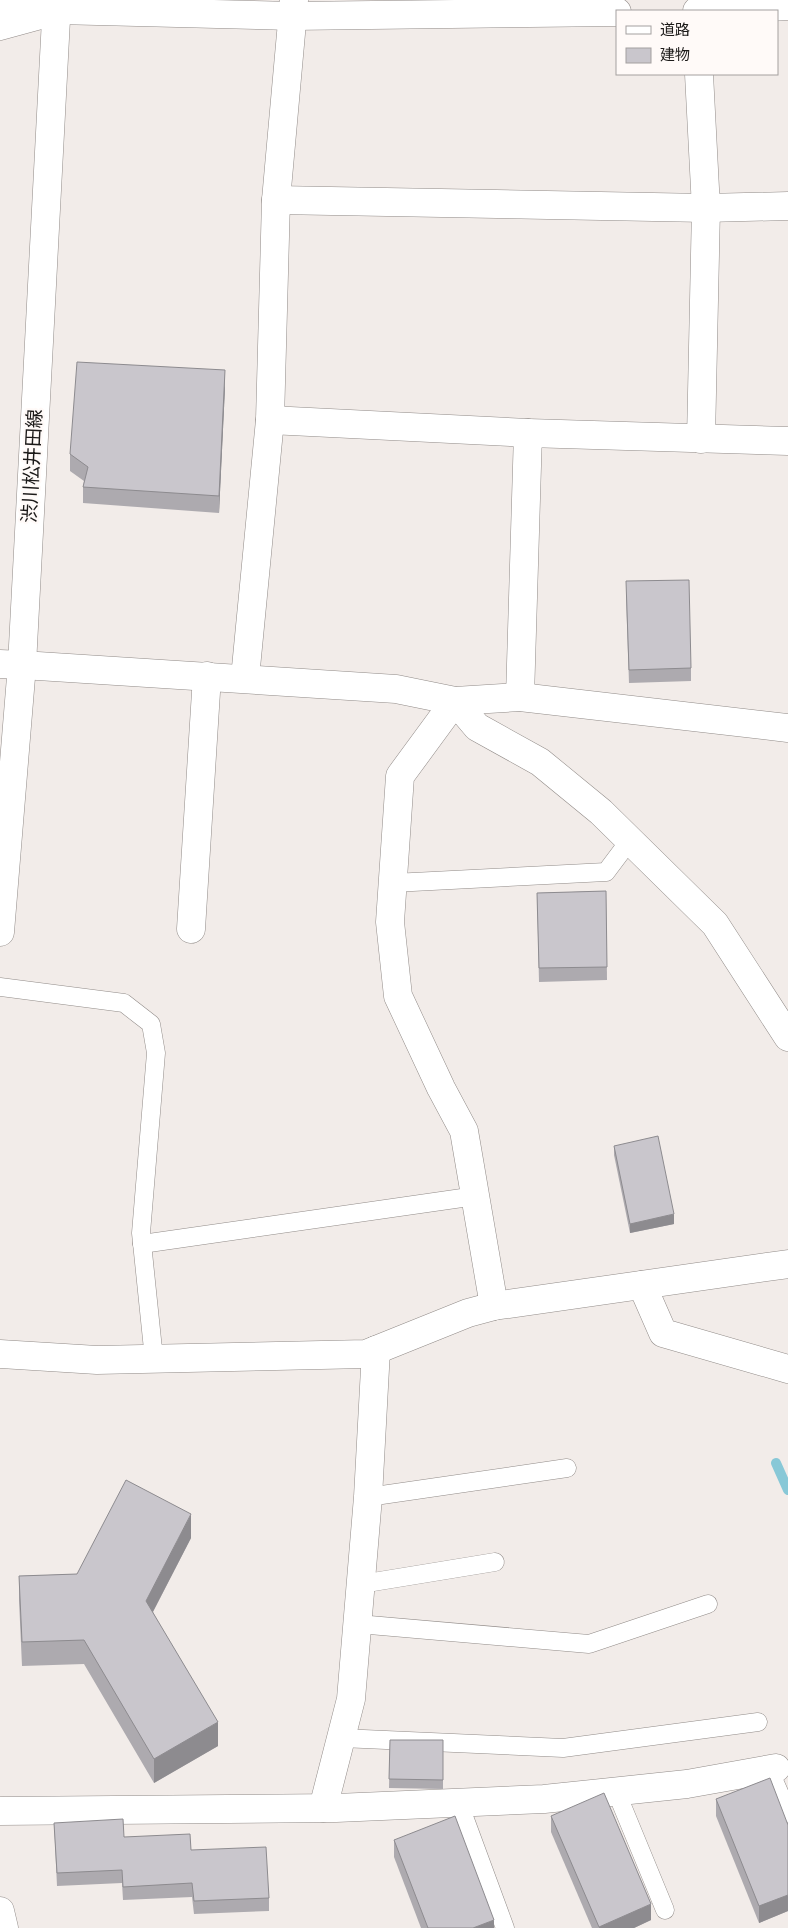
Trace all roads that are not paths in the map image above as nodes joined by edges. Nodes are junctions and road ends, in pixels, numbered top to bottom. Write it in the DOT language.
graph roads {
  1 [pos="0,4"];
  2 [pos="57,5"];
  3 [pos="788,6"];
  4 [pos="293,8"];
  5 [pos="714,10"];
  6 [pos="616,12"];
  7 [pos="0,26"];
  8 [pos="699,75"];
  9 [pos="276,200"];
  10 [pos="788,206"];
  11 [pos="706,208"];
  12 [pos="270,420"];
  13 [pos="528,433"];
  14 [pos="702,439"];
  15 [pos="788,440"];
  16 [pos="11,664"];
  17 [pos="207,676"];
  18 [pos="245,678"];
  19 [pos="520,697"];
  20 [pos="455,701"];
  21 [pos="788,728"];
  22 [pos="630,840"];
  23 [pos="393,883"];
  24 [pos="191,929"];
  25 [pos="0,932"];
  26 [pos="0,986"];
  27 [pos="788,1037"];
  28 [pos="476,1196"];
  29 [pos="142,1244"];
  30 [pos="788,1264"];
  31 [pos="642,1285"];
  32 [pos="494,1306"];
  33 [pos="376,1350"];
  34 [pos="0,1354"];
  35 [pos="154,1359"];
  36 [pos="788,1369"];
  37 [pos="568,1468"];
  38 [pos="368,1497"];
  39 [pos="495,1562"];
  40 [pos="361,1584"];
  41 [pos="708,1604"];
  42 [pos="358,1624"];
  43 [pos="758,1722"];
  44 [pos="341,1738"];
  45 [pos="772,1769"];
  46 [pos="616,1791"];
  47 [pos="459,1802"];
  48 [pos="323,1808"];
  49 [pos="0,1811"];
  50 [pos="788,1813"];
  51 [pos="665,1910"];
  52 [pos="0,1911"];
  53 [pos="4,1928"];
  54 [pos="505,1928"];
  1 -- 2 [label="street"];
  2 -- 4 [label="street"];
  2 -- 7 [label="street"];
  2 -- 16 [label="street, 渋川松井田線"];
  3 -- 5 [label="street"];
  4 -- 6 [label="street"];
  4 -- 9 [label="street"];
  8 -- 11 [label="street"];
  9 -- 11 [label="street"];
  9 -- 12 [label="street"];
  10 -- 11 [label="street"];
  11 -- 14 [label="street"];
  12 -- 13 [label="street"];
  12 -- 18 [label="street"];
  13 -- 14 [label="street"];
  13 -- 19 [label="street"];
  14 -- 15 [label="street"];
  16 -- 17 [label="street"];
  16 -- 25 [label="street, 渋川松井田線"];
  17 -- 18 [label="street"];
  17 -- 24 [label="street"];
  18 -- 20 [label="street"];
  19 -- 20 [label="street"];
  19 -- 21 [label="street"];
  20 -- 22 [label="street"];
  20 -- 23 [label="street"];
  22 -- 23 [label="lane"];
  22 -- 27 [label="street"];
  23 -- 28 [label="street"];
  26 -- 29 [label="lane"];
  28 -- 29 [label="lane"];
  28 -- 32 [label="street"];
  29 -- 35 [label="lane"];
  30 -- 31 [label="street"];
  31 -- 32 [label="street"];
  31 -- 36 [label="street"];
  32 -- 33 [label="street"];
  33 -- 35 [label="street"];
  33 -- 38 [label="street"];
  34 -- 35 [label="street"];
  37 -- 38 [label="lane"];
  38 -- 40 [label="street"];
  39 -- 40 [label="lane"];
  40 -- 42 [label="street"];
  41 -- 42 [label="lane"];
  42 -- 44 [label="street"];
  43 -- 44 [label="lane"];
  44 -- 48 [label="street"];
  45 -- 46 [label="street"];
  45 -- 50 [label="lane"];
  46 -- 47 [label="street"];
  46 -- 51 [label="lane"];
  47 -- 48 [label="street"];
  47 -- 54 [label="lane"];
  48 -- 49 [label="street"];
  52 -- 53 [label="street"];
}
